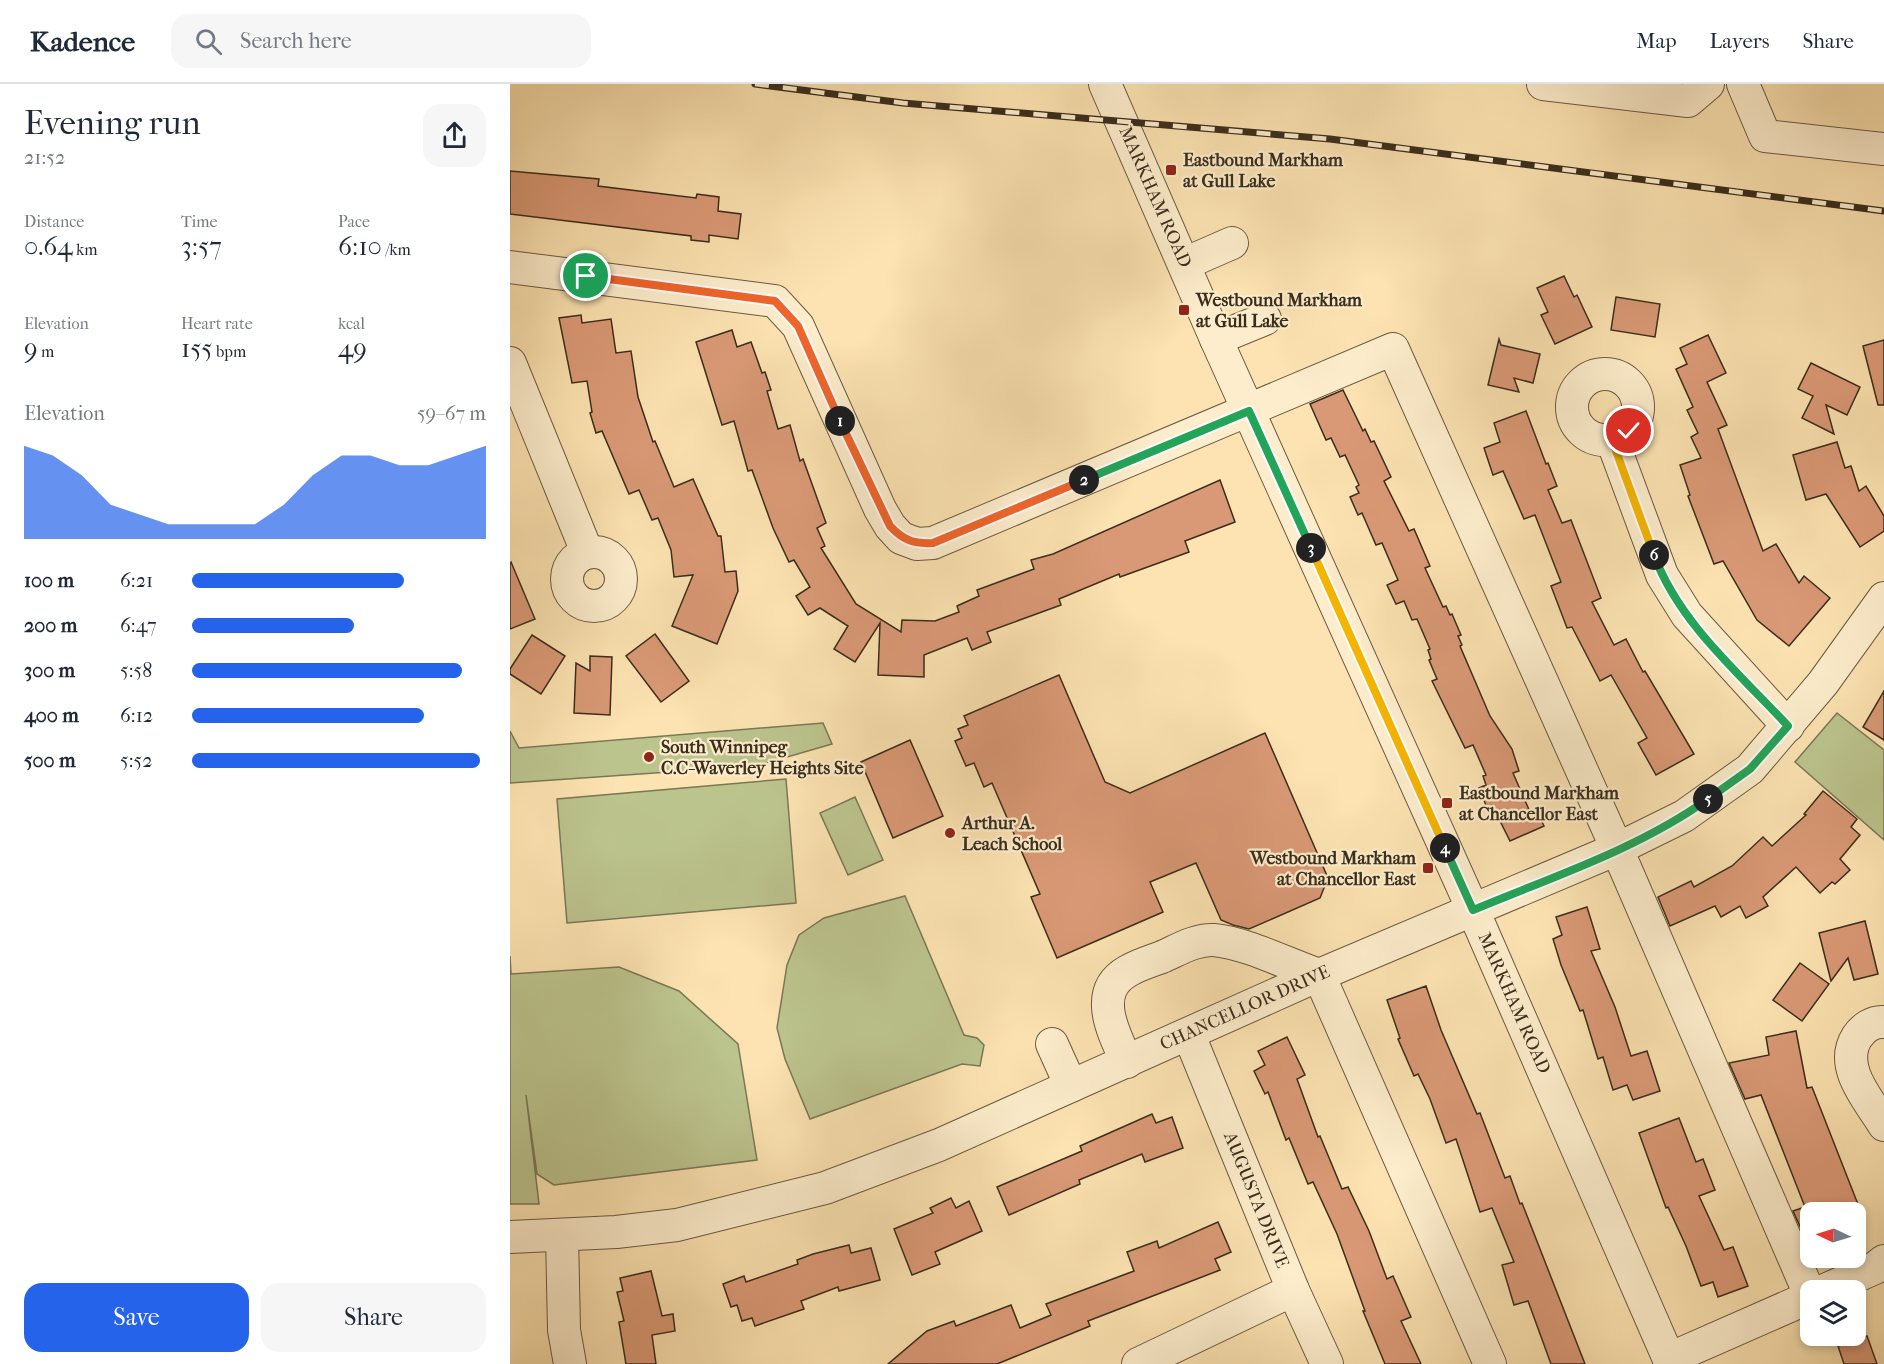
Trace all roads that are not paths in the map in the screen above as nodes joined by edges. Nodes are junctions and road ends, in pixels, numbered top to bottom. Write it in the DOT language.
graph roads {
  1 [pos="1105,84"];
  2 [pos="1543,84"];
  3 [pos="1708,84"];
  4 [pos="1743,84"];
  5 [pos="1884,149"];
  6 [pos="1232,243"];
  7 [pos="1184,264"];
  8 [pos="510,267"];
  9 [pos="1265,319"];
  10 [pos="1216,339"];
  11 [pos="510,363"];
  12 [pos="1249,411"];
  13 [pos="1612,440"];
  14 [pos="587,552"];
  15 [pos="1884,598"];
  16 [pos="1788,726"];
  17 [pos="1617,849"];
  18 [pos="1473,910"];
  19 [pos="1319,975"];
  20 [pos="1884,1022"];
  21 [pos="1189,1035"];
  22 [pos="1052,1044"];
  23 [pos="1126,1062"];
  24 [pos="1071,1086"];
  25 [pos="1884,1125"];
  26 [pos="562,1235"];
  27 [pos="510,1237"];
  28 [pos="1884,1261"];
  29 [pos="1803,1280"];
  30 [pos="1848,1280"];
  31 [pos="1293,1290"];
  32 [pos="1800,1301"];
  33 [pos="1670,1362"];
  34 [pos="570,1364"];
  35 [pos="1138,1364"];
  36 [pos="1327,1364"];
  37 [pos="1490,1364"];
  1 -- 7 [label="street, MARKHAM ROAD"];
  2 -- 3 [label="street"];
  4 -- 5 [label="street"];
  6 -- 7 [label="street"];
  7 -- 10 [label="street, MARKHAM ROAD"];
  8 -- 12 [label="street"];
  9 -- 10 [label="street"];
  10 -- 12 [label="street, MARKHAM ROAD"];
  11 -- 14 [label="street"];
  12 -- 17 [label="street"];
  12 -- 18 [label="street, MARKHAM ROAD"];
  13 -- 16 [label="street"];
  15 -- 16 [label="street, CHANCELLOR DRIVE"];
  16 -- 17 [label="street, CHANCELLOR DRIVE"];
  17 -- 18 [label="street, CHANCELLOR DRIVE"];
  17 -- 29 [label="street"];
  18 -- 19 [label="street, CHANCELLOR DRIVE"];
  18 -- 33 [label="street, MARKHAM ROAD"];
  19 -- 21 [label="street, CHANCELLOR DRIVE"];
  19 -- 23 [label="street"];
  19 -- 37 [label="street"];
  20 -- 25 [label="street"];
  21 -- 23 [label="street, CHANCELLOR DRIVE"];
  21 -- 31 [label="street, AUGUSTA DRIVE"];
  22 -- 24 [label="street"];
  23 -- 24 [label="street, CHANCELLOR DRIVE"];
  24 -- 26 [label="street, CHANCELLOR DRIVE"];
  26 -- 27 [label="street, CHANCELLOR DRIVE"];
  26 -- 34 [label="street"];
  28 -- 30 [label="street"];
  31 -- 35 [label="street"];
  31 -- 36 [label="street, AUGUSTA DRIVE"];
  32 -- 33 [label="street"];
}
